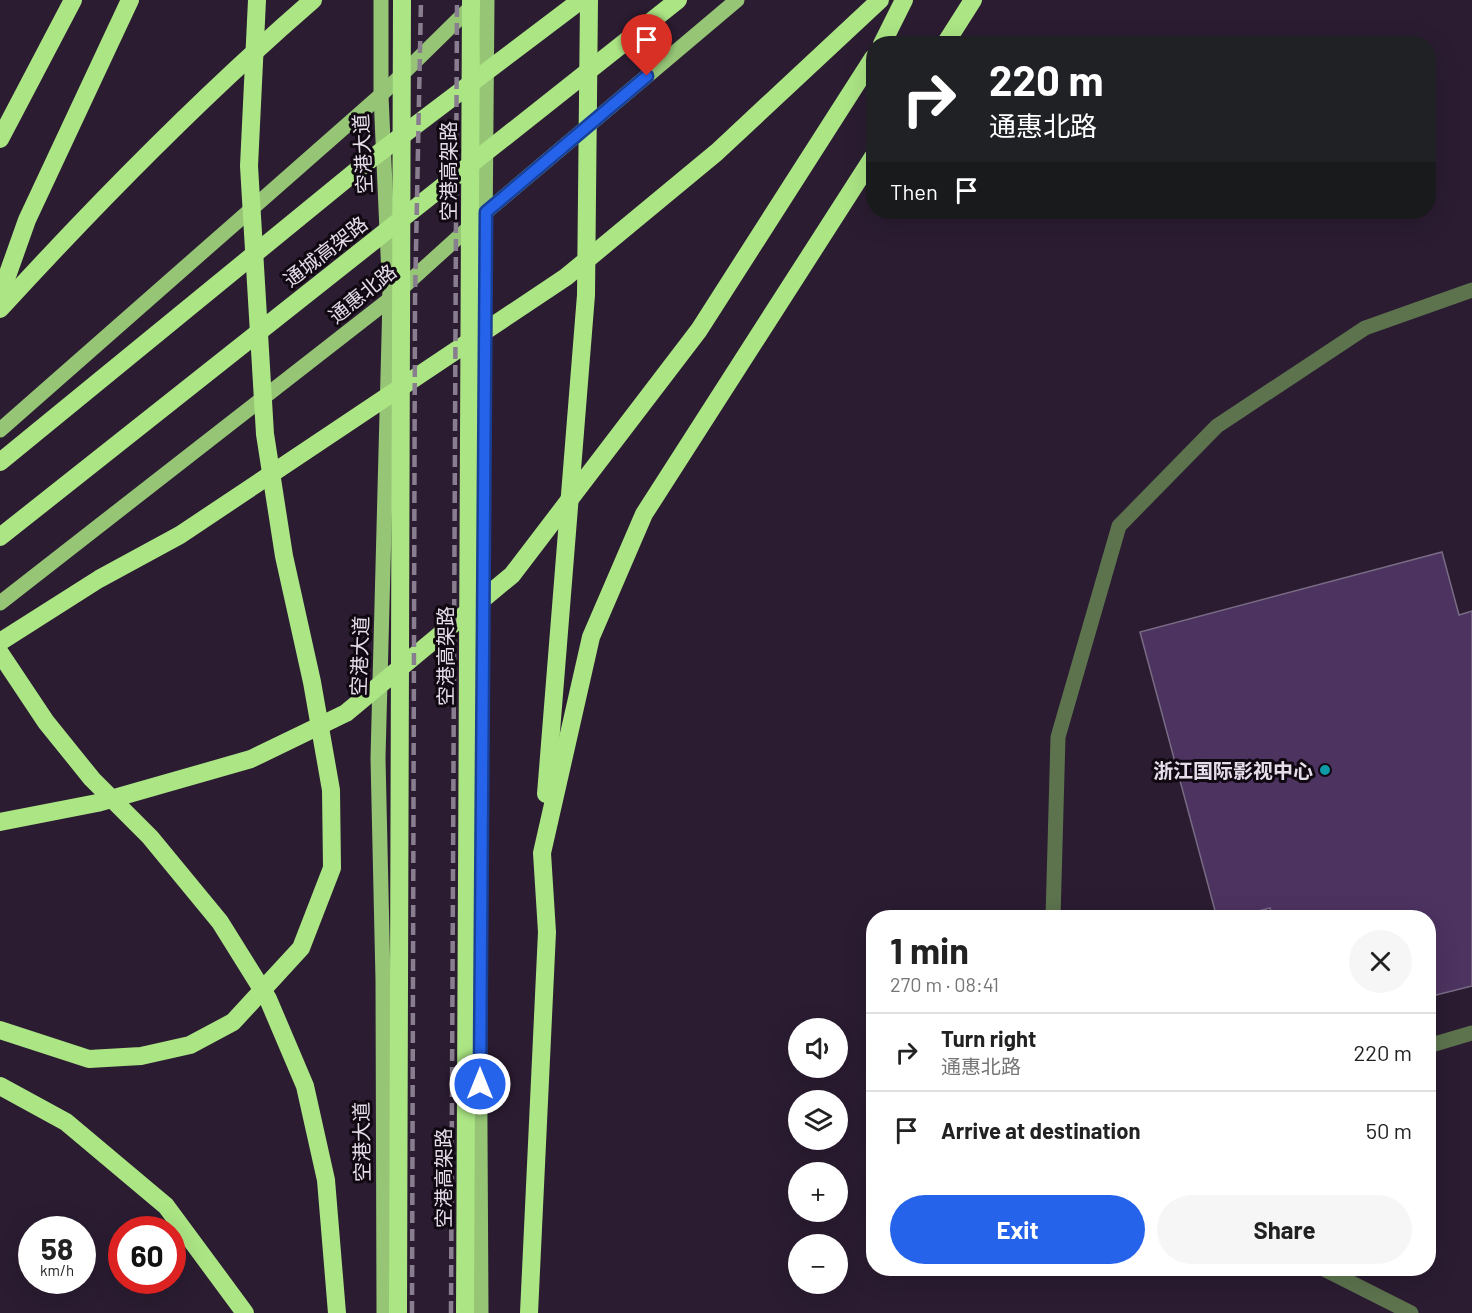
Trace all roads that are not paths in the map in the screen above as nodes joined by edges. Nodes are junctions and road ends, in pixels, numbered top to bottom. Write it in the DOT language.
graph roads {
  1 [pos="73,0"];
  2 [pos="130,0"];
  3 [pos="257,0"];
  4 [pos="313,0"];
  5 [pos="381,0"];
  6 [pos="402,0"];
  7 [pos="471,0"];
  8 [pos="479,0"];
  9 [pos="487,0"];
  10 [pos="581,0"];
  11 [pos="589,0"];
  12 [pos="678,0"];
  13 [pos="737,0"];
  14 [pos="880,0"];
  15 [pos="904,0"];
  16 [pos="973,0"];
  17 [pos="886,36"];
  18 [pos="950,36"];
  19 [pos="866,69"];
  20 [pos="381,95"];
  21 [pos="0,139"];
  22 [pos="866,168"];
  23 [pos="486,212"];
  24 [pos="1472,290"];
  25 [pos="0,296"];
  26 [pos="390,299"];
  27 [pos="0,309"];
  28 [pos="0,430"];
  29 [pos="0,462"];
  30 [pos="0,537"];
  31 [pos="0,603"];
  32 [pos="0,642"];
  33 [pos="0,653"];
  34 [pos="0,822"];
  35 [pos="542,853"];
  36 [pos="1053,910"];
  37 [pos="0,1030"];
  38 [pos="1472,1033"];
  39 [pos="1436,1044"];
  40 [pos="0,1086"];
  41 [pos="1338,1276"];
  42 [pos="245,1313"];
  43 [pos="338,1313"];
  44 [pos="384,1313"];
  45 [pos="398,1313"];
  46 [pos="465,1313"];
  47 [pos="481,1313"];
  48 [pos="529,1313"];
  49 [pos="1412,1313"];
  1 -- 21 [label="highway"];
  2 -- 25 [label="highway"];
  3 -- 37 [label="highway"];
  4 -- 27 [label="highway"];
  5 -- 20 [label="main road, 空港大道"];
  6 -- 45 [label="highway"];
  7 -- 46 [label="highway, 空港高架路"];
  8 -- 20 [label="main road"];
  9 -- 23 [label="main road"];
  10 -- 29 [label="highway, 通城高架路"];
  11 -- 35 [label="highway"];
  12 -- 30 [label="highway, 通城高架路"];
  13 -- 23 [label="main road, 通惠北路"];
  14 -- 32 [label="highway"];
  15 -- 17 [label="highway"];
  16 -- 18 [label="highway"];
  19 -- 34 [label="highway"];
  20 -- 26 [label="main road, 空港大道"];
  20 -- 28 [label="main road"];
  22 -- 35 [label="highway"];
  23 -- 26 [label="main road, 通惠北路"];
  23 -- 47 [label="main road"];
  24 -- 36 [label="street"];
  26 -- 31 [label="main road, 通惠北路"];
  26 -- 44 [label="main road, 空港大道"];
  33 -- 43 [label="highway"];
  35 -- 48 [label="highway"];
  38 -- 39 [label="street"];
  40 -- 42 [label="highway"];
  41 -- 49 [label="street"];
}
